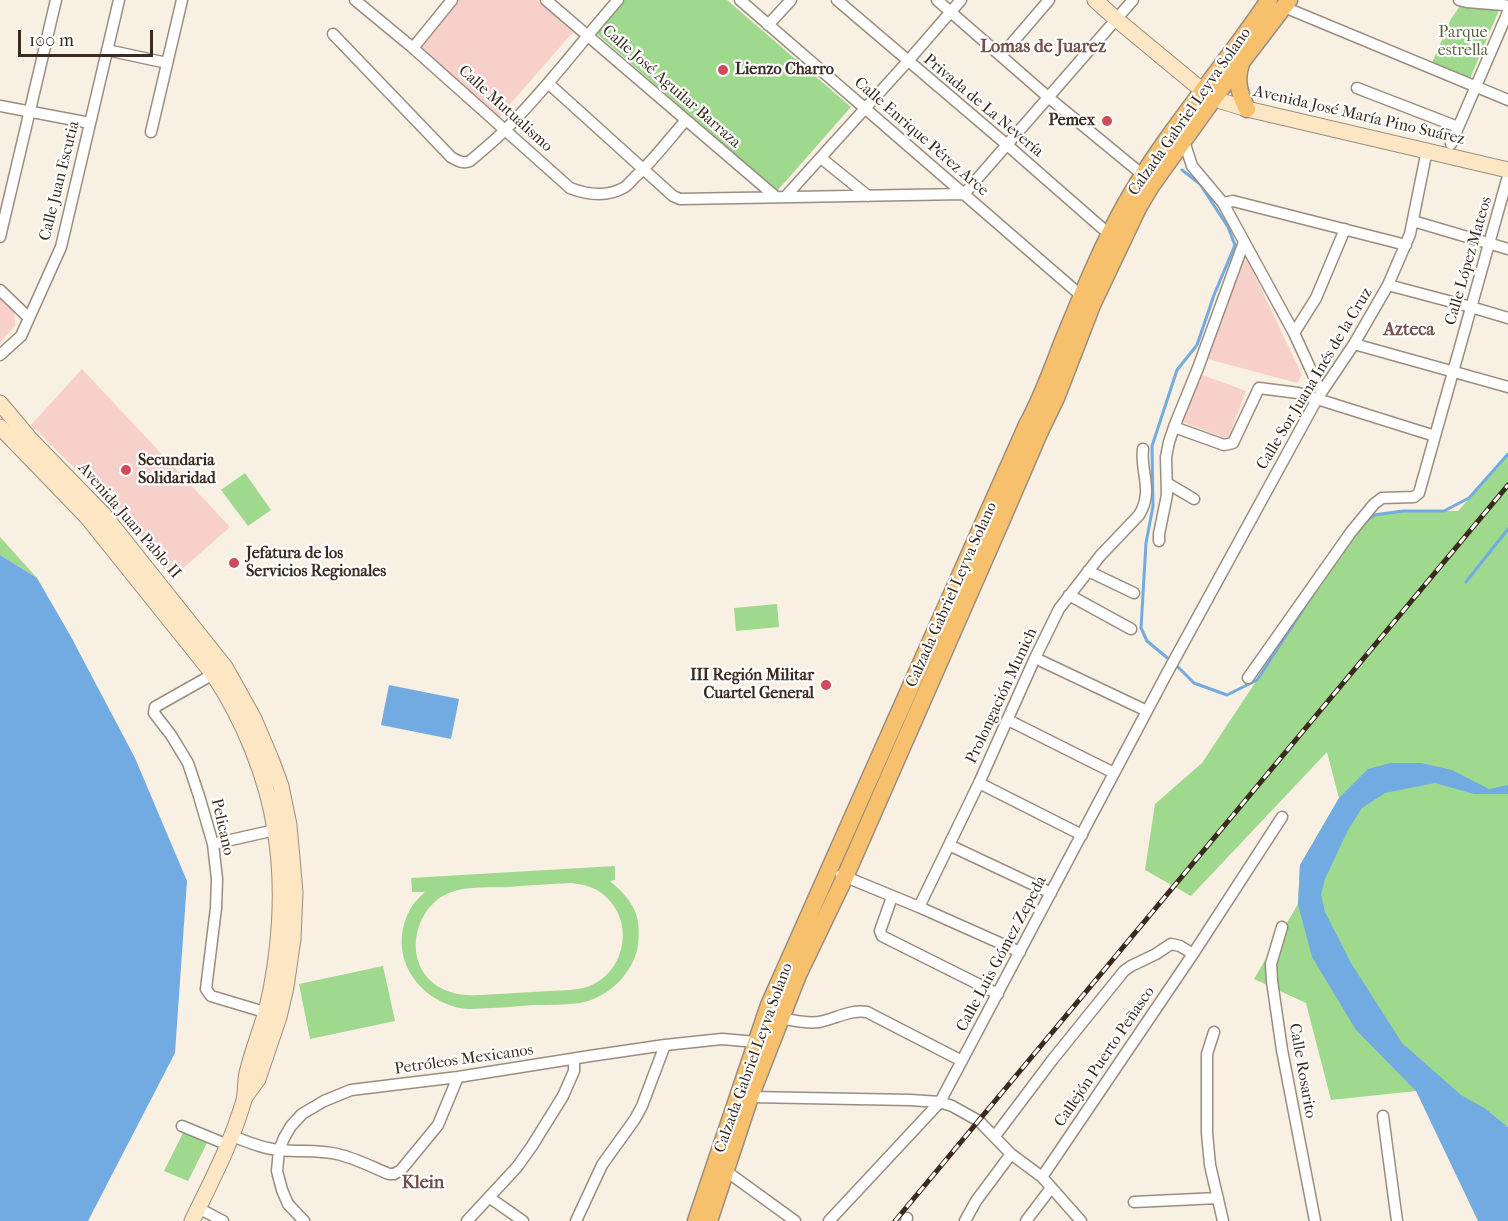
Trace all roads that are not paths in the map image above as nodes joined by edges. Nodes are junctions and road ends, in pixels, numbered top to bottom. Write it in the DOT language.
graph roads {
  1 [pos="56,0"];
  2 [pos="119,0"];
  3 [pos="182,0"];
  4 [pos="452,0"];
  5 [pos="546,0"];
  6 [pos="618,0"];
  7 [pos="740,0"];
  8 [pos="791,0"];
  9 [pos="837,0"];
  10 [pos="937,0"];
  11 [pos="961,0"];
  12 [pos="1049,0"];
  13 [pos="1095,0"];
  14 [pos="1133,0"];
  15 [pos="1460,0"];
  16 [pos="358,1"];
  17 [pos="1274,2"];
  18 [pos="1508,6"];
  19 [pos="951,12"];
  20 [pos="1508,12"];
  21 [pos="1116,19"];
  22 [pos="768,25"];
  23 [pos="333,34"];
  24 [pos="587,35"];
  25 [pos="413,48"];
  26 [pos="107,50"];
  27 [pos="1001,56"];
  28 [pos="908,61"];
  29 [pos="1242,61"];
  30 [pos="167,63"];
  31 [pos="548,83"];
  32 [pos="1475,87"];
  33 [pos="1357,88"];
  34 [pos="1209,95"];
  35 [pos="1048,98"];
  36 [pos="1508,100"];
  37 [pos="0,106"];
  38 [pos="865,109"];
  39 [pos="1247,109"];
  40 [pos="30,112"];
  41 [pos="686,120"];
  42 [pos="90,123"];
  43 [pos="1458,127"];
  44 [pos="506,129"];
  45 [pos="151,132"];
  46 [pos="1184,141"];
  47 [pos="1006,144"];
  48 [pos="1451,144"];
  49 [pos="1427,150"];
  50 [pos="821,158"];
  51 [pos="644,169"];
  52 [pos="1508,170"];
  53 [pos="1143,175"];
  54 [pos="1508,176"];
  55 [pos="964,194"];
  56 [pos="868,196"];
  57 [pos="781,197"];
  58 [pos="1223,202"];
  59 [pos="1413,221"];
  60 [pos="1345,230"];
  61 [pos="1110,236"];
  62 [pos="0,237"];
  63 [pos="1244,242"];
  64 [pos="1489,243"];
  65 [pos="1406,245"];
  66 [pos="1508,249"];
  67 [pos="1388,285"];
  68 [pos="0,290"];
  69 [pos="1087,301"];
  70 [pos="1471,307"];
  71 [pos="29,318"];
  72 [pos="1508,318"];
  73 [pos="1294,333"];
  74 [pos="1354,344"];
  75 [pos="0,355"];
  76 [pos="1453,372"];
  77 [pos="1508,387"];
  78 [pos="1319,396"];
  79 [pos="0,403"];
  80 [pos="1174,427"];
  81 [pos="0,428"];
  82 [pos="1435,436"];
  83 [pos="1143,449"];
  84 [pos="48,467"];
  85 [pos="1167,483"];
  86 [pos="1194,499"];
  87 [pos="1159,541"];
  88 [pos="1088,571"];
  89 [pos="1134,593"];
  90 [pos="1069,595"];
  91 [pos="957,601"];
  92 [pos="1131,629"];
  93 [pos="1035,658"];
  94 [pos="219,671"];
  95 [pos="1166,675"];
  96 [pos="1248,678"];
  97 [pos="1147,711"];
  98 [pos="1008,720"];
  99 [pos="1114,773"];
  100 [pos="979,783"];
  101 [pos="1282,818"];
  102 [pos="275,830"];
  103 [pos="1082,835"];
  104 [pos="213,844"];
  105 [pos="949,845"];
  106 [pos="829,870"];
  107 [pos="845,877"];
  108 [pos="1051,893"];
  109 [pos="892,897"];
  110 [pos="919,907"];
  111 [pos="1282,927"];
  112 [pos="1020,952"];
  113 [pos="1193,954"];
  114 [pos="998,994"];
  115 [pos="273,1015"];
  116 [pos="780,1018"];
  117 [pos="1214,1032"];
  118 [pos="756,1042"];
  119 [pos="665,1045"];
  120 [pos="574,1059"];
  121 [pos="962,1061"];
  122 [pos="458,1077"];
  123 [pos="750,1097"];
  124 [pos="940,1102"];
  125 [pos="1383,1116"];
  126 [pos="182,1126"];
  127 [pos="995,1136"];
  128 [pos="230,1141"];
  129 [pos="279,1150"];
  130 [pos="1011,1154"];
  131 [pos="726,1172"];
  132 [pos="1042,1177"];
  133 [pos="1052,1188"];
  134 [pos="490,1198"];
  135 [pos="1218,1198"];
  136 [pos="1134,1202"];
  137 [pos="195,1215"];
  138 [pos="223,1221"];
  139 [pos="304,1221"];
  140 [pos="468,1221"];
  141 [pos="523,1221"];
  142 [pos="576,1221"];
  143 [pos="696,1221"];
  144 [pos="709,1221"];
  145 [pos="795,1221"];
  146 [pos="829,1221"];
  147 [pos="965,1221"];
  148 [pos="1026,1221"];
  149 [pos="1081,1221"];
  150 [pos="1223,1221"];
  151 [pos="1315,1221"];
  152 [pos="1397,1221"];
  1 -- 40 [label="street"];
  2 -- 26 [label="street, Calle Juan Escutia"];
  3 -- 30 [label="street"];
  4 -- 25 [label="street"];
  5 -- 24 [label="street, Calle José Aguilar Barraza"];
  6 -- 24 [label="street"];
  7 -- 22 [label="street, Calle Enrique Pérez Arce"];
  8 -- 22 [label="street"];
  9 -- 28 [label="street, Privada de La Nevería"];
  10 -- 19 [label="street"];
  11 -- 19 [label="street"];
  12 -- 27 [label="street"];
  13 -- 21 [label="main road"];
  14 -- 21 [label="street"];
  15 -- 18 [label="street"];
  16 -- 25 [label="street, Calle Mutualismo"];
  17 -- 29 [label="main road, Calzada Gabriel Leyva Solano"];
  17 -- 32 [label="street"];
  17 -- 34 [label="main road, Calzada Gabriel Leyva Solano"];
  19 -- 27 [label="street"];
  19 -- 28 [label="street"];
  20 -- 32 [label="street"];
  21 -- 34 [label="main road"];
  21 -- 35 [label="street"];
  22 -- 38 [label="street, Calle Enrique Pérez Arce"];
  23 -- 44 [label="street"];
  24 -- 31 [label="street"];
  24 -- 41 [label="street, Calle José Aguilar Barraza"];
  25 -- 44 [label="street, Calle Mutualismo"];
  26 -- 30 [label="street"];
  26 -- 42 [label="street, Calle Juan Escutia"];
  27 -- 35 [label="street"];
  28 -- 38 [label="street"];
  28 -- 47 [label="street, Privada de La Nevería"];
  29 -- 34 [label="main road, Calzada Gabriel Leyva Solano"];
  29 -- 39 [label="main road"];
  30 -- 45 [label="street"];
  31 -- 44 [label="street"];
  31 -- 51 [label="street"];
  32 -- 36 [label="street"];
  32 -- 43 [label="street"];
  33 -- 43 [label="street"];
  34 -- 39 [label="main road, Avenida José María Pino Suárez"];
  34 -- 46 [label="main road, Calzada Gabriel Leyva Solano"];
  34 -- 53 [label="main road, Calzada Gabriel Leyva Solano"];
  35 -- 47 [label="street"];
  35 -- 53 [label="street"];
  37 -- 40 [label="street"];
  38 -- 50 [label="street"];
  38 -- 55 [label="street, Calle Enrique Pérez Arce"];
  39 -- 49 [label="main road, Avenida José María Pino Suárez"];
  40 -- 42 [label="street"];
  40 -- 62 [label="street"];
  41 -- 51 [label="street, Calle Mutualismo"];
  41 -- 57 [label="street, Calle José Aguilar Barraza"];
  42 -- 71 [label="street, Calle Juan Escutia"];
  43 -- 48 [label="street"];
  44 -- 51 [label="street, Calle Mutualismo"];
  46 -- 58 [label="street"];
  46 -- 69 [label="main road, Calzada Gabriel Leyva Solano"];
  47 -- 55 [label="street"];
  47 -- 61 [label="street, Privada de La Nevería"];
  49 -- 52 [label="main road, Avenida José María Pino Suárez"];
  49 -- 59 [label="street, Calle Sor Juana Inés de la Cruz"];
  50 -- 56 [label="street"];
  50 -- 57 [label="street"];
  51 -- 57 [label="street"];
  53 -- 61 [label="main road, Calzada Gabriel Leyva Solano"];
  54 -- 64 [label="street, Calle López Mateos"];
  55 -- 56 [label="street"];
  55 -- 69 [label="street, Calle Enrique Pérez Arce"];
  56 -- 57 [label="street"];
  58 -- 60 [label="street"];
  58 -- 63 [label="street"];
  59 -- 64 [label="street"];
  59 -- 65 [label="street, Calle Sor Juana Inés de la Cruz"];
  60 -- 65 [label="street"];
  60 -- 73 [label="street"];
  61 -- 69 [label="main road, Calzada Gabriel Leyva Solano"];
  63 -- 73 [label="street"];
  63 -- 80 [label="street"];
  64 -- 66 [label="street"];
  64 -- 70 [label="street, Calle López Mateos"];
  65 -- 67 [label="street, Calle Sor Juana Inés de la Cruz"];
  67 -- 70 [label="street"];
  67 -- 74 [label="street, Calle Sor Juana Inés de la Cruz"];
  68 -- 71 [label="street"];
  69 -- 91 [label="main road, Calzada Gabriel Leyva Solano"];
  70 -- 72 [label="street"];
  70 -- 76 [label="street, Calle López Mateos"];
  71 -- 75 [label="street, Calle Juan Escutia"];
  73 -- 78 [label="street"];
  74 -- 76 [label="street"];
  74 -- 78 [label="street, Calle Sor Juana Inés de la Cruz"];
  76 -- 77 [label="street"];
  76 -- 82 [label="street, Calle López Mateos"];
  78 -- 80 [label="street"];
  78 -- 82 [label="street"];
  78 -- 95 [label="street, Calle Sor Juana Inés de la Cruz"];
  79 -- 84 [label="main road, Avenida Juan Pablo II"];
  80 -- 85 [label="street"];
  81 -- 84 [label="main road, Avenida Juan Pablo II"];
  82 -- 96 [label="street, Calle López Mateos"];
  83 -- 88 [label="street, Prolongación Munich"];
  84 -- 94 [label="main road, Avenida Juan Pablo II"];
  85 -- 86 [label="street"];
  85 -- 87 [label="street"];
  88 -- 89 [label="street"];
  88 -- 90 [label="street, Prolongación Munich"];
  90 -- 92 [label="street"];
  90 -- 93 [label="street, Prolongación Munich"];
  91 -- 106 [label="main road, Calzada Gabriel Leyva Solano"];
  91 -- 107 [label="main road, Calzada Gabriel Leyva Solano"];
  93 -- 97 [label="street"];
  93 -- 98 [label="street, Prolongación Munich"];
  94 -- 102 [label="main road, Avenida Juan Pablo II"];
  94 -- 104 [label="street, Pelicano"];
  94 -- 115 [label="main road, Avenida Juan Pablo II"];
  95 -- 97 [label="street, Calle Luis Gómez Zepeda"];
  97 -- 99 [label="street, Calle Luis Gómez Zepeda"];
  98 -- 99 [label="street"];
  98 -- 100 [label="street, Prolongación Munich"];
  99 -- 103 [label="street, Calle Luis Gómez Zepeda"];
  100 -- 103 [label="street"];
  100 -- 105 [label="street, Prolongación Munich"];
  101 -- 113 [label="street, Callejón Puerto Peñasco"];
  102 -- 104 [label="street"];
  102 -- 115 [label="main road, Avenida Juan Pablo II"];
  103 -- 108 [label="street, Calle Luis Gómez Zepeda"];
  104 -- 115 [label="street, Pelicano"];
  105 -- 108 [label="street"];
  105 -- 110 [label="street, Prolongación Munich"];
  106 -- 107 [label="street"];
  106 -- 118 [label="main road, Calzada Gabriel Leyva Solano"];
  107 -- 109 [label="street"];
  107 -- 116 [label="main road, Calzada Gabriel Leyva Solano"];
  108 -- 112 [label="street, Calle Luis Gómez Zepeda"];
  109 -- 110 [label="street"];
  109 -- 114 [label="street"];
  110 -- 112 [label="street"];
  111 -- 151 [label="street, Calle Rosarito"];
  112 -- 114 [label="street, Calle Luis Gómez Zepeda"];
  113 -- 127 [label="street"];
  113 -- 132 [label="street, Callejón Puerto Peñasco"];
  114 -- 121 [label="street, Calle Luis Gómez Zepeda"];
  115 -- 128 [label="main road, Avenida Juan Pablo II"];
  116 -- 121 [label="street"];
  116 -- 123 [label="main road, Calzada Gabriel Leyva Solano"];
  117 -- 135 [label="street"];
  118 -- 119 [label="street, Petróleos Mexicanos"];
  118 -- 143 [label="main road, Calzada Gabriel Leyva Solano"];
  119 -- 120 [label="street, Petróleos Mexicanos"];
  119 -- 142 [label="street"];
  120 -- 122 [label="street, Petróleos Mexicanos"];
  120 -- 134 [label="street"];
  121 -- 124 [label="street, Calle Luis Gómez Zepeda"];
  122 -- 129 [label="street, Petróleos Mexicanos"];
  122 -- 129 [label="street"];
  123 -- 124 [label="street"];
  123 -- 131 [label="main road, Calzada Gabriel Leyva Solano"];
  124 -- 127 [label="street"];
  124 -- 146 [label="street, Calle Luis Gómez Zepeda"];
  125 -- 152 [label="street"];
  126 -- 128 [label="street"];
  127 -- 130 [label="street"];
  128 -- 129 [label="street"];
  128 -- 137 [label="main road, Avenida Juan Pablo II"];
  129 -- 139 [label="street, Petróleos Mexicanos"];
  130 -- 132 [label="street"];
  130 -- 147 [label="street"];
  131 -- 144 [label="main road, Calzada Gabriel Leyva Solano"];
  131 -- 145 [label="street"];
  132 -- 133 [label="street"];
  133 -- 148 [label="street"];
  133 -- 149 [label="street"];
  134 -- 140 [label="street"];
  134 -- 141 [label="street"];
  135 -- 136 [label="street"];
  135 -- 150 [label="street"];
  137 -- 138 [label="street"];
}
